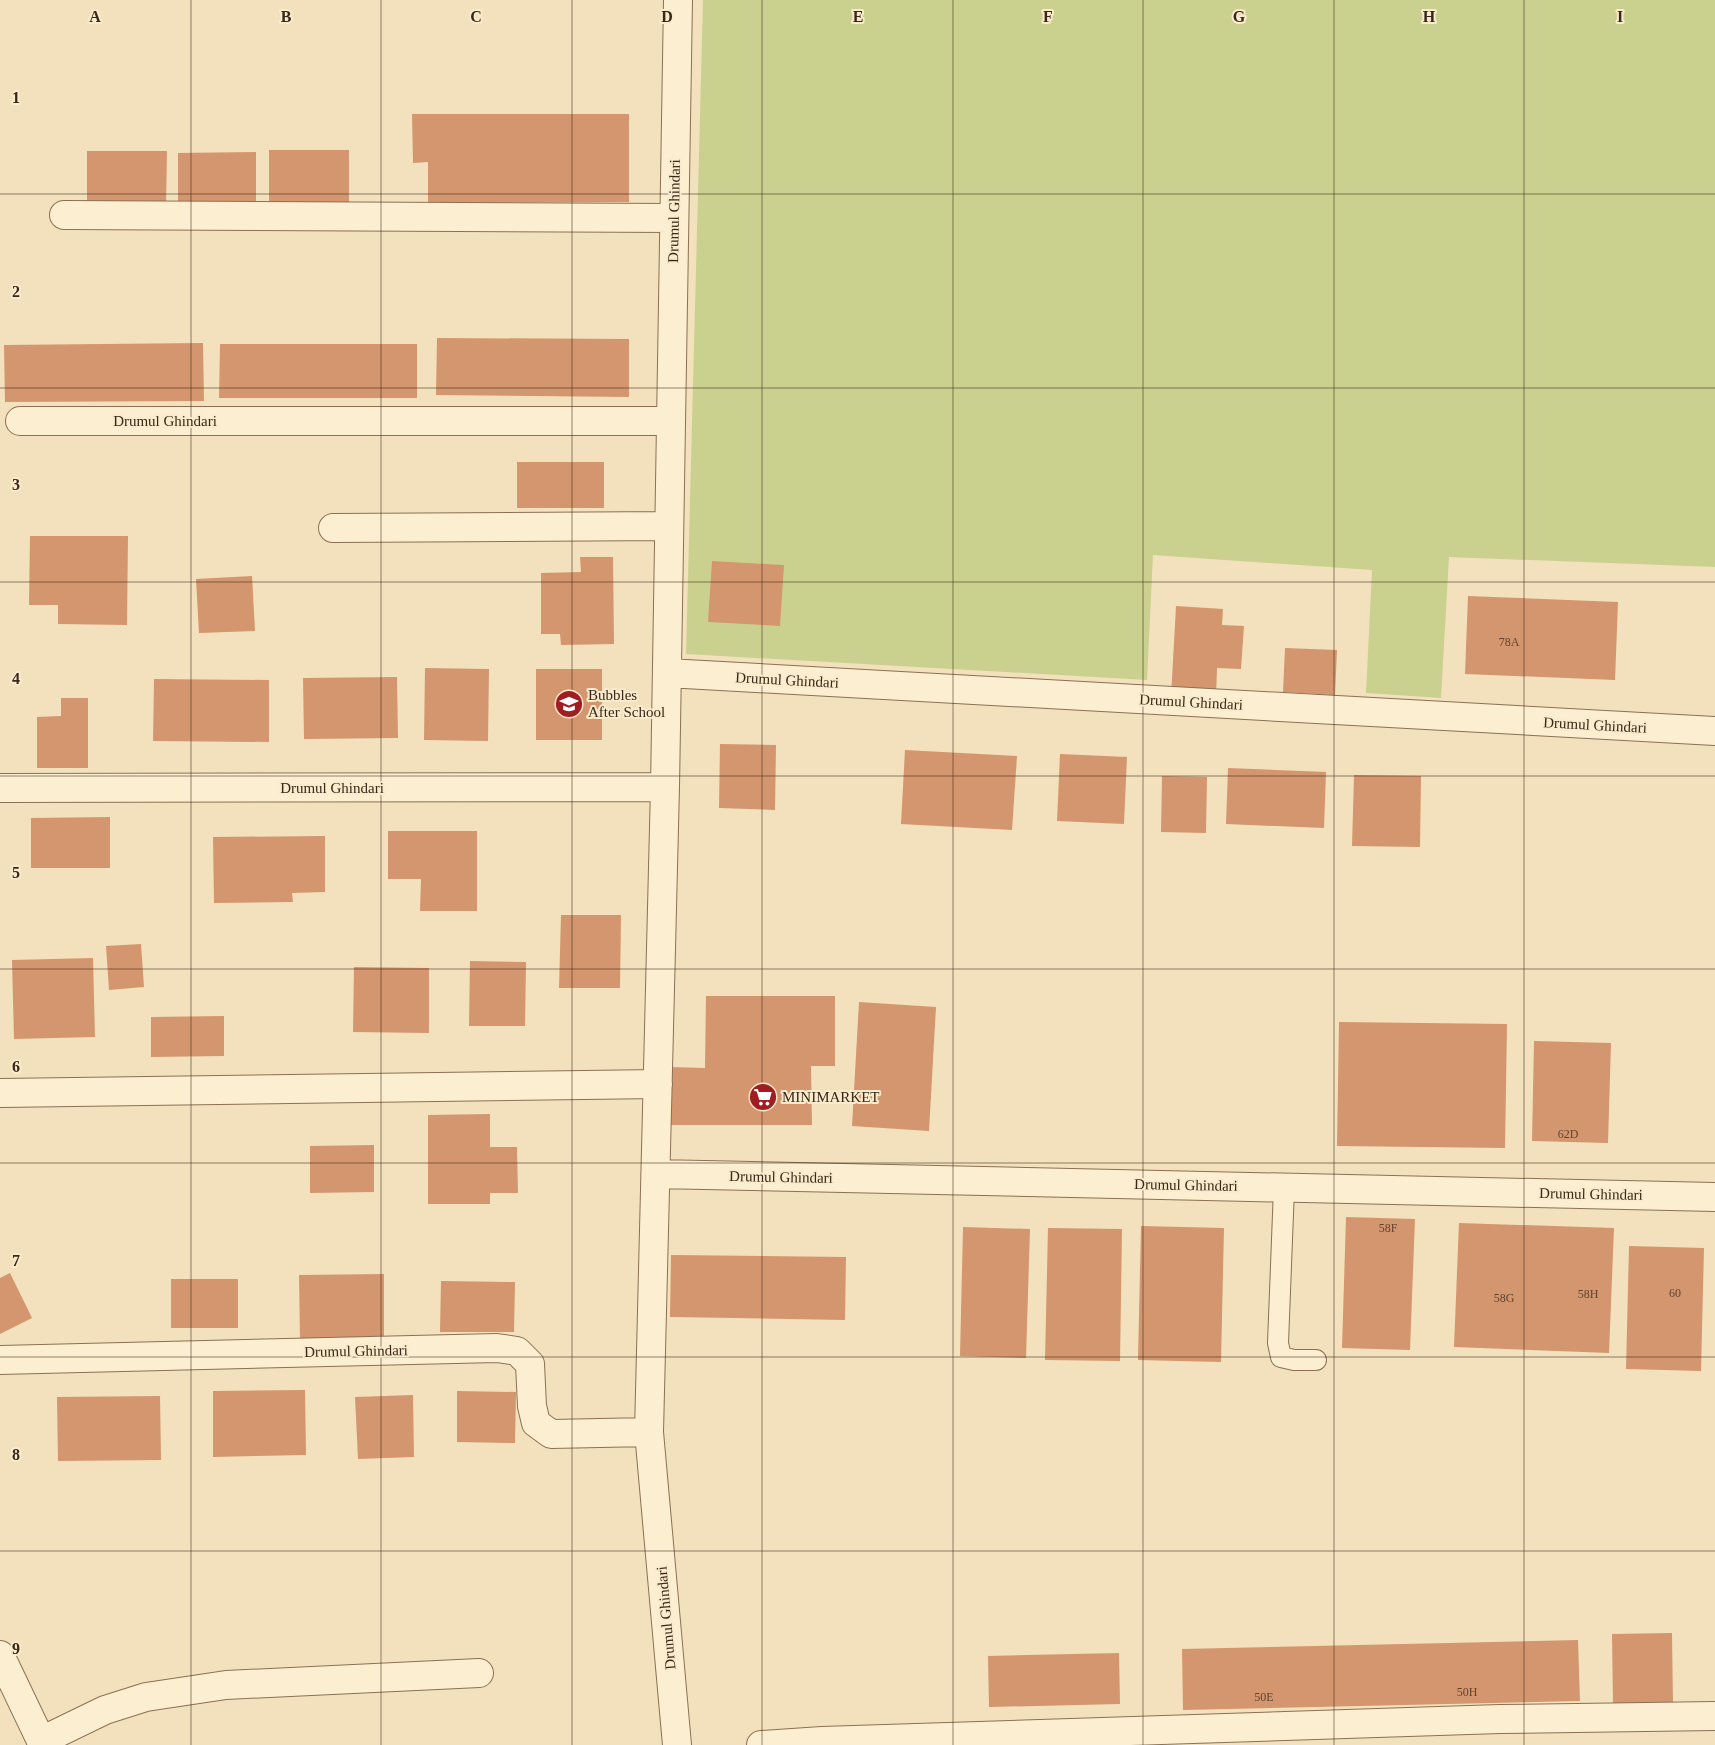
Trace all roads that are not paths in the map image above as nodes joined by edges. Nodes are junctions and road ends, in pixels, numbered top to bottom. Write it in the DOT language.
graph roads {
  1 [pos="678,0"];
  2 [pos="64,215"];
  3 [pos="674,218"];
  4 [pos="20,421"];
  5 [pos="671,421"];
  6 [pos="669,526"];
  7 [pos="333,528"];
  8 [pos="667,673"];
  9 [pos="1715,731"];
  10 [pos="665,787"];
  11 [pos="0,788"];
  12 [pos="658,1084"];
  13 [pos="0,1093"];
  14 [pos="656,1174"];
  15 [pos="1284,1188"];
  16 [pos="1715,1197"];
  17 [pos="0,1360"];
  18 [pos="1316,1360"];
  19 [pos="650,1432"];
  20 [pos="0,1655"];
  21 [pos="479,1673"];
  22 [pos="1715,1716"];
  23 [pos="42,1743"];
  24 [pos="677,1745"];
  25 [pos="761,1745"];
  1 -- 3 [label="street, Drumul Ghindari"];
  2 -- 3 [label="street"];
  3 -- 5 [label="street, Drumul Ghindari"];
  4 -- 5 [label="street, Drumul Ghindari"];
  5 -- 6 [label="street, Drumul Ghindari"];
  6 -- 7 [label="street"];
  6 -- 8 [label="street, Drumul Ghindari"];
  8 -- 9 [label="street, Drumul Ghindari"];
  8 -- 10 [label="street, Drumul Ghindari"];
  10 -- 11 [label="street, Drumul Ghindari"];
  10 -- 12 [label="street, Drumul Ghindari"];
  12 -- 13 [label="street"];
  12 -- 14 [label="street, Drumul Ghindari"];
  14 -- 15 [label="street, Drumul Ghindari"];
  14 -- 19 [label="street, Drumul Ghindari"];
  15 -- 16 [label="street, Drumul Ghindari"];
  15 -- 18 [label="lane"];
  17 -- 19 [label="street, Drumul Ghindari"];
  19 -- 24 [label="street, Drumul Ghindari"];
  20 -- 23 [label="street"];
  21 -- 23 [label="street"];
  22 -- 25 [label="street"];
}
